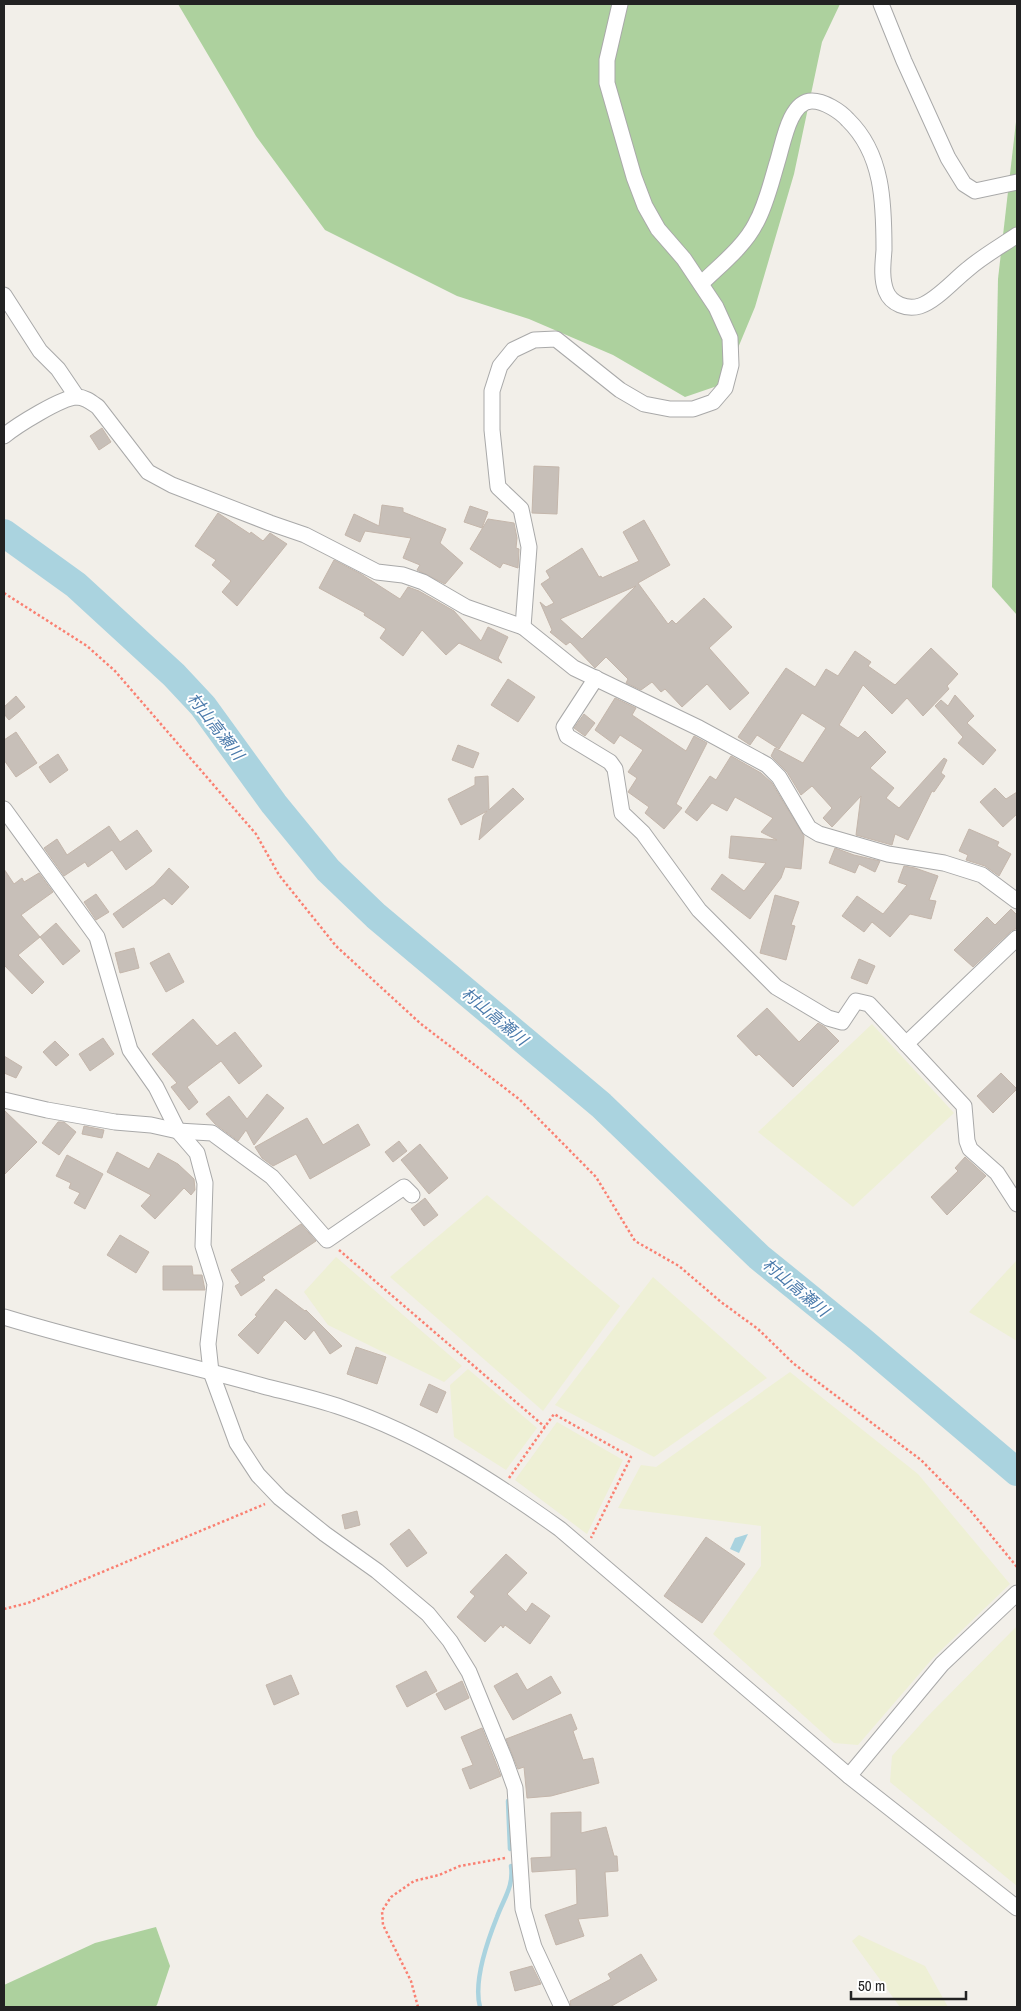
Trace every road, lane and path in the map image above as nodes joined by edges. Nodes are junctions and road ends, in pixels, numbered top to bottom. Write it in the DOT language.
graph roads {
  1 [pos="620,4"];
  2 [pos="881,4"];
  3 [pos="1017,182"];
  4 [pos="1017,235"];
  5 [pos="700,284"];
  6 [pos="4,295"];
  7 [pos="77,396"];
  8 [pos="4,436"];
  9 [pos="4,593"];
  10 [pos="522,627"];
  11 [pos="596,678"];
  12 [pos="4,809"];
  13 [pos="1017,901"];
  14 [pos="1017,938"];
  15 [pos="906,1044"];
  16 [pos="4,1100"];
  17 [pos="178,1132"];
  18 [pos="412,1195"];
  19 [pos="1017,1204"];
  20 [pos="327,1240"];
  21 [pos="4,1317"];
  22 [pos="211,1372"];
  23 [pos="545,1427"];
  24 [pos="502,1488"];
  25 [pos="280,1498"];
  26 [pos="585,1550"];
  27 [pos="1017,1568"];
  28 [pos="1017,1593"];
  29 [pos="4,1609"];
  30 [pos="849,1776"];
  31 [pos="518,1856"];
  32 [pos="1017,1908"];
  33 [pos="418,2007"];
  34 [pos="562,2007"];
  1 -- 5 [label="street"];
  2 -- 3 [label="street"];
  4 -- 5 [label="street"];
  5 -- 10 [label="street"];
  6 -- 7 [label="street"];
  7 -- 8 [label="street"];
  7 -- 10 [label="street"];
  9 -- 27 [label="path"];
  10 -- 11 [label="street"];
  11 -- 13 [label="street"];
  11 -- 15 [label="street"];
  12 -- 17 [label="street"];
  14 -- 15 [label="street"];
  15 -- 19 [label="street"];
  16 -- 17 [label="street"];
  17 -- 20 [label="street"];
  17 -- 22 [label="street"];
  18 -- 20 [label="street"];
  20 -- 23 [label="path"];
  21 -- 22 [label="street"];
  22 -- 24 [label="street"];
  22 -- 25 [label="street"];
  23 -- 24 [label="path"];
  23 -- 26 [label="path"];
  24 -- 26 [label="street"];
  25 -- 29 [label="path"];
  25 -- 31 [label="street"];
  26 -- 30 [label="street"];
  28 -- 30 [label="street"];
  30 -- 32 [label="street"];
  31 -- 33 [label="path"];
  31 -- 34 [label="street"];
}
